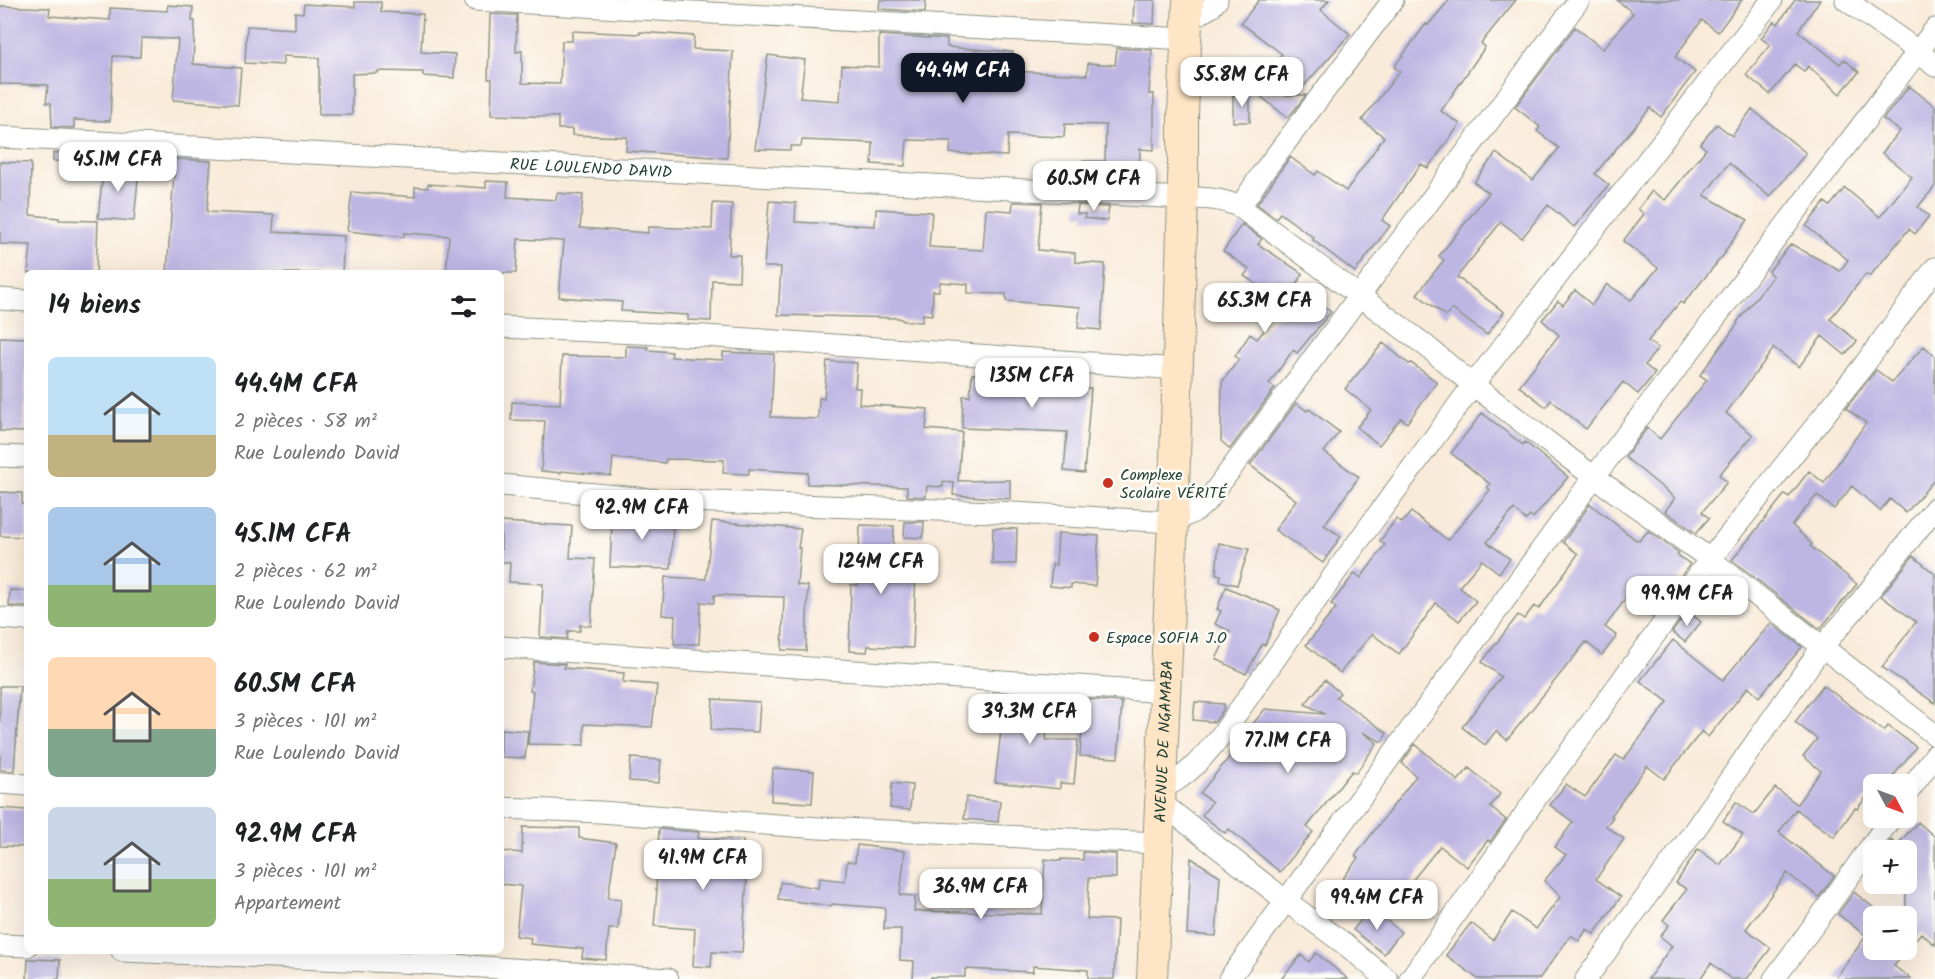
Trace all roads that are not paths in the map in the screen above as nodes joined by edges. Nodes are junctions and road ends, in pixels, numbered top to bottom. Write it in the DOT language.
graph roads {
  1 [pos="475,0"];
  2 [pos="1217,0"];
  3 [pos="1393,0"];
  4 [pos="1579,0"];
  5 [pos="1772,0"];
  6 [pos="1846,0"];
  7 [pos="1187,20"];
  8 [pos="1935,29"];
  9 [pos="1918,52"];
  10 [pos="1935,66"];
  11 [pos="0,137"];
  12 [pos="1183,198"];
  13 [pos="1240,207"];
  14 [pos="1935,268"];
  15 [pos="1359,296"];
  16 [pos="0,299"];
  17 [pos="24,301"];
  18 [pos="504,327"];
  19 [pos="1178,369"];
  20 [pos="1473,386"];
  21 [pos="0,456"];
  22 [pos="24,458"];
  23 [pos="1594,477"];
  24 [pos="504,485"];
  25 [pos="1935,508"];
  26 [pos="1173,522"];
  27 [pos="1710,559"];
  28 [pos="0,618"];
  29 [pos="24,620"];
  30 [pos="1822,646"];
  31 [pos="504,647"];
  32 [pos="1166,692"];
  33 [pos="1935,735"];
  34 [pos="1935,755"];
  35 [pos="1917,780"];
  36 [pos="0,783"];
  37 [pos="24,785"];
  38 [pos="1160,796"];
  39 [pos="504,808"];
  40 [pos="1884,828"];
  41 [pos="1159,843"];
  42 [pos="1286,901"];
  43 [pos="0,945"];
  44 [pos="24,946"];
  45 [pos="197,954"];
  46 [pos="668,979"];
  47 [pos="1152,979"];
  48 [pos="1229,979"];
  49 [pos="1387,979"];
  50 [pos="1410,979"];
  51 [pos="1586,979"];
  52 [pos="1774,979"];
  1 -- 7 [label="street"];
  2 -- 7 [label="street"];
  3 -- 13 [label="street"];
  4 -- 15 [label="street"];
  5 -- 20 [label="street"];
  6 -- 9 [label="street"];
  7 -- 12 [label="main road, AVENUE DE NGAMABA"];
  8 -- 9 [label="street"];
  9 -- 10 [label="street"];
  9 -- 23 [label="street"];
  11 -- 12 [label="street, RUE LOULENDO DAVID"];
  12 -- 13 [label="street, RUE LOULENDO DAVID"];
  12 -- 19 [label="main road, AVENUE DE NGAMABA"];
  13 -- 15 [label="street, RUE LOULENDO DAVID"];
  14 -- 27 [label="street"];
  15 -- 20 [label="street, RUE LOULENDO DAVID"];
  15 -- 26 [label="street"];
  16 -- 17 [label="street"];
  18 -- 19 [label="street"];
  19 -- 26 [label="main road, AVENUE DE NGAMABA"];
  20 -- 23 [label="street, RUE LOULENDO DAVID"];
  20 -- 38 [label="street"];
  21 -- 22 [label="street"];
  23 -- 27 [label="street, RUE LOULENDO DAVID"];
  23 -- 42 [label="street"];
  24 -- 26 [label="street"];
  25 -- 30 [label="street"];
  26 -- 32 [label="main road, AVENUE DE NGAMABA"];
  27 -- 30 [label="street, RUE LOULENDO DAVID"];
  27 -- 50 [label="street"];
  28 -- 29 [label="street"];
  30 -- 33 [label="street, RUE LOULENDO DAVID"];
  30 -- 51 [label="street"];
  31 -- 32 [label="street"];
  32 -- 38 [label="main road, AVENUE DE NGAMABA"];
  34 -- 35 [label="street"];
  36 -- 37 [label="street"];
  38 -- 41 [label="main road, AVENUE DE NGAMABA"];
  38 -- 42 [label="street"];
  39 -- 41 [label="street"];
  40 -- 52 [label="street"];
  41 -- 47 [label="main road, AVENUE DE NGAMABA"];
  42 -- 48 [label="street"];
  42 -- 49 [label="street"];
  43 -- 44 [label="street"];
  45 -- 46 [label="street"];
}
